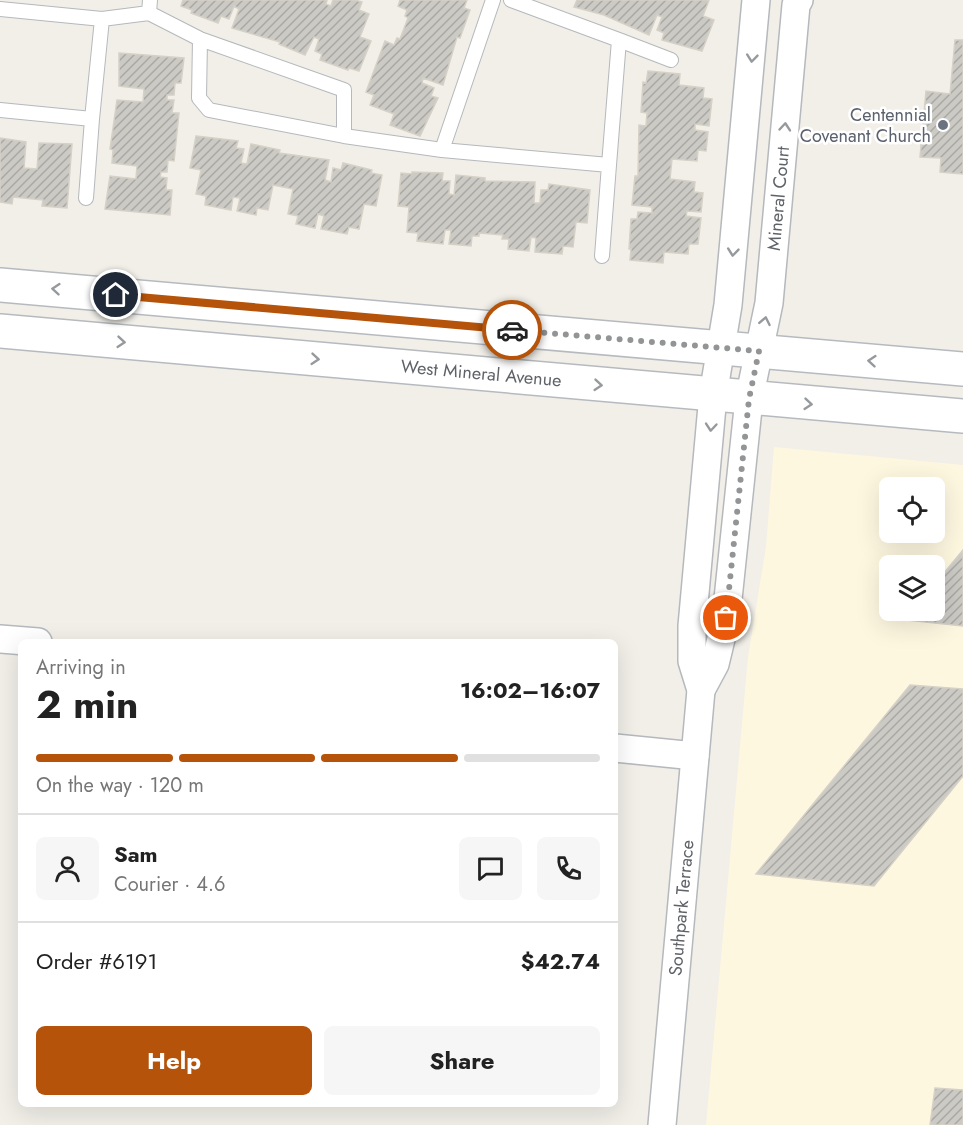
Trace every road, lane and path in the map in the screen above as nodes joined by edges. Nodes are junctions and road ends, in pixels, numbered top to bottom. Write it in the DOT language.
graph roads {
  1 [pos="494,0"];
  2 [pos="511,0"];
  3 [pos="756,0"];
  4 [pos="799,0"];
  5 [pos="150,6"];
  6 [pos="0,9"];
  7 [pos="102,19"];
  8 [pos="200,39"];
  9 [pos="619,40"];
  10 [pos="671,60"];
  11 [pos="0,110"];
  12 [pos="92,119"];
  13 [pos="344,136"];
  14 [pos="442,150"];
  15 [pos="609,165"];
  16 [pos="86,198"];
  17 [pos="602,256"];
  18 [pos="0,285"];
  19 [pos="0,331"];
  20 [pos="721,348"];
  21 [pos="759,351"];
  22 [pos="963,369"];
  23 [pos="713,395"];
  24 [pos="749,399"];
  25 [pos="963,416"];
  26 [pos="0,639"];
  27 [pos="18,640"];
  28 [pos="701,690"];
  29 [pos="618,748"];
  30 [pos="695,756"];
  31 [pos="662,1125"];
  1 -- 14 [label="lane"];
  2 -- 9 [label="lane"];
  3 -- 20 [label="street, one-way"];
  21 -- 4 [label="street, Mineral Court, one-way"];
  5 -- 7 [label="lane"];
  5 -- 8 [label="lane"];
  6 -- 7 [label="lane"];
  7 -- 12 [label="lane"];
  8 -- 13 [label="lane"];
  8 -- 13 [label="lane"];
  9 -- 10 [label="lane"];
  9 -- 15 [label="lane"];
  11 -- 12 [label="lane"];
  12 -- 16 [label="lane"];
  13 -- 14 [label="lane"];
  14 -- 15 [label="lane"];
  15 -- 17 [label="lane"];
  20 -- 18 [label="main road, one-way"];
  19 -- 23 [label="main road, West Mineral Avenue, one-way"];
  20 -- 21 [label="main road"];
  20 -- 23 [label="street, Southpark Terrace"];
  22 -- 21 [label="main road, one-way"];
  21 -- 24 [label="street, Mineral Court"];
  23 -- 24 [label="main road, West Mineral Avenue"];
  23 -- 28 [label="street, Southpark Terrace, one-way"];
  24 -- 25 [label="main road, West Mineral Avenue, one-way"];
  24 -- 28 [label="street, Southpark Terrace"];
  26 -- 27 [label="street"];
  28 -- 30 [label="street, Southpark Terrace"];
  29 -- 30 [label="street"];
  30 -- 31 [label="street, Southpark Terrace"];
}
